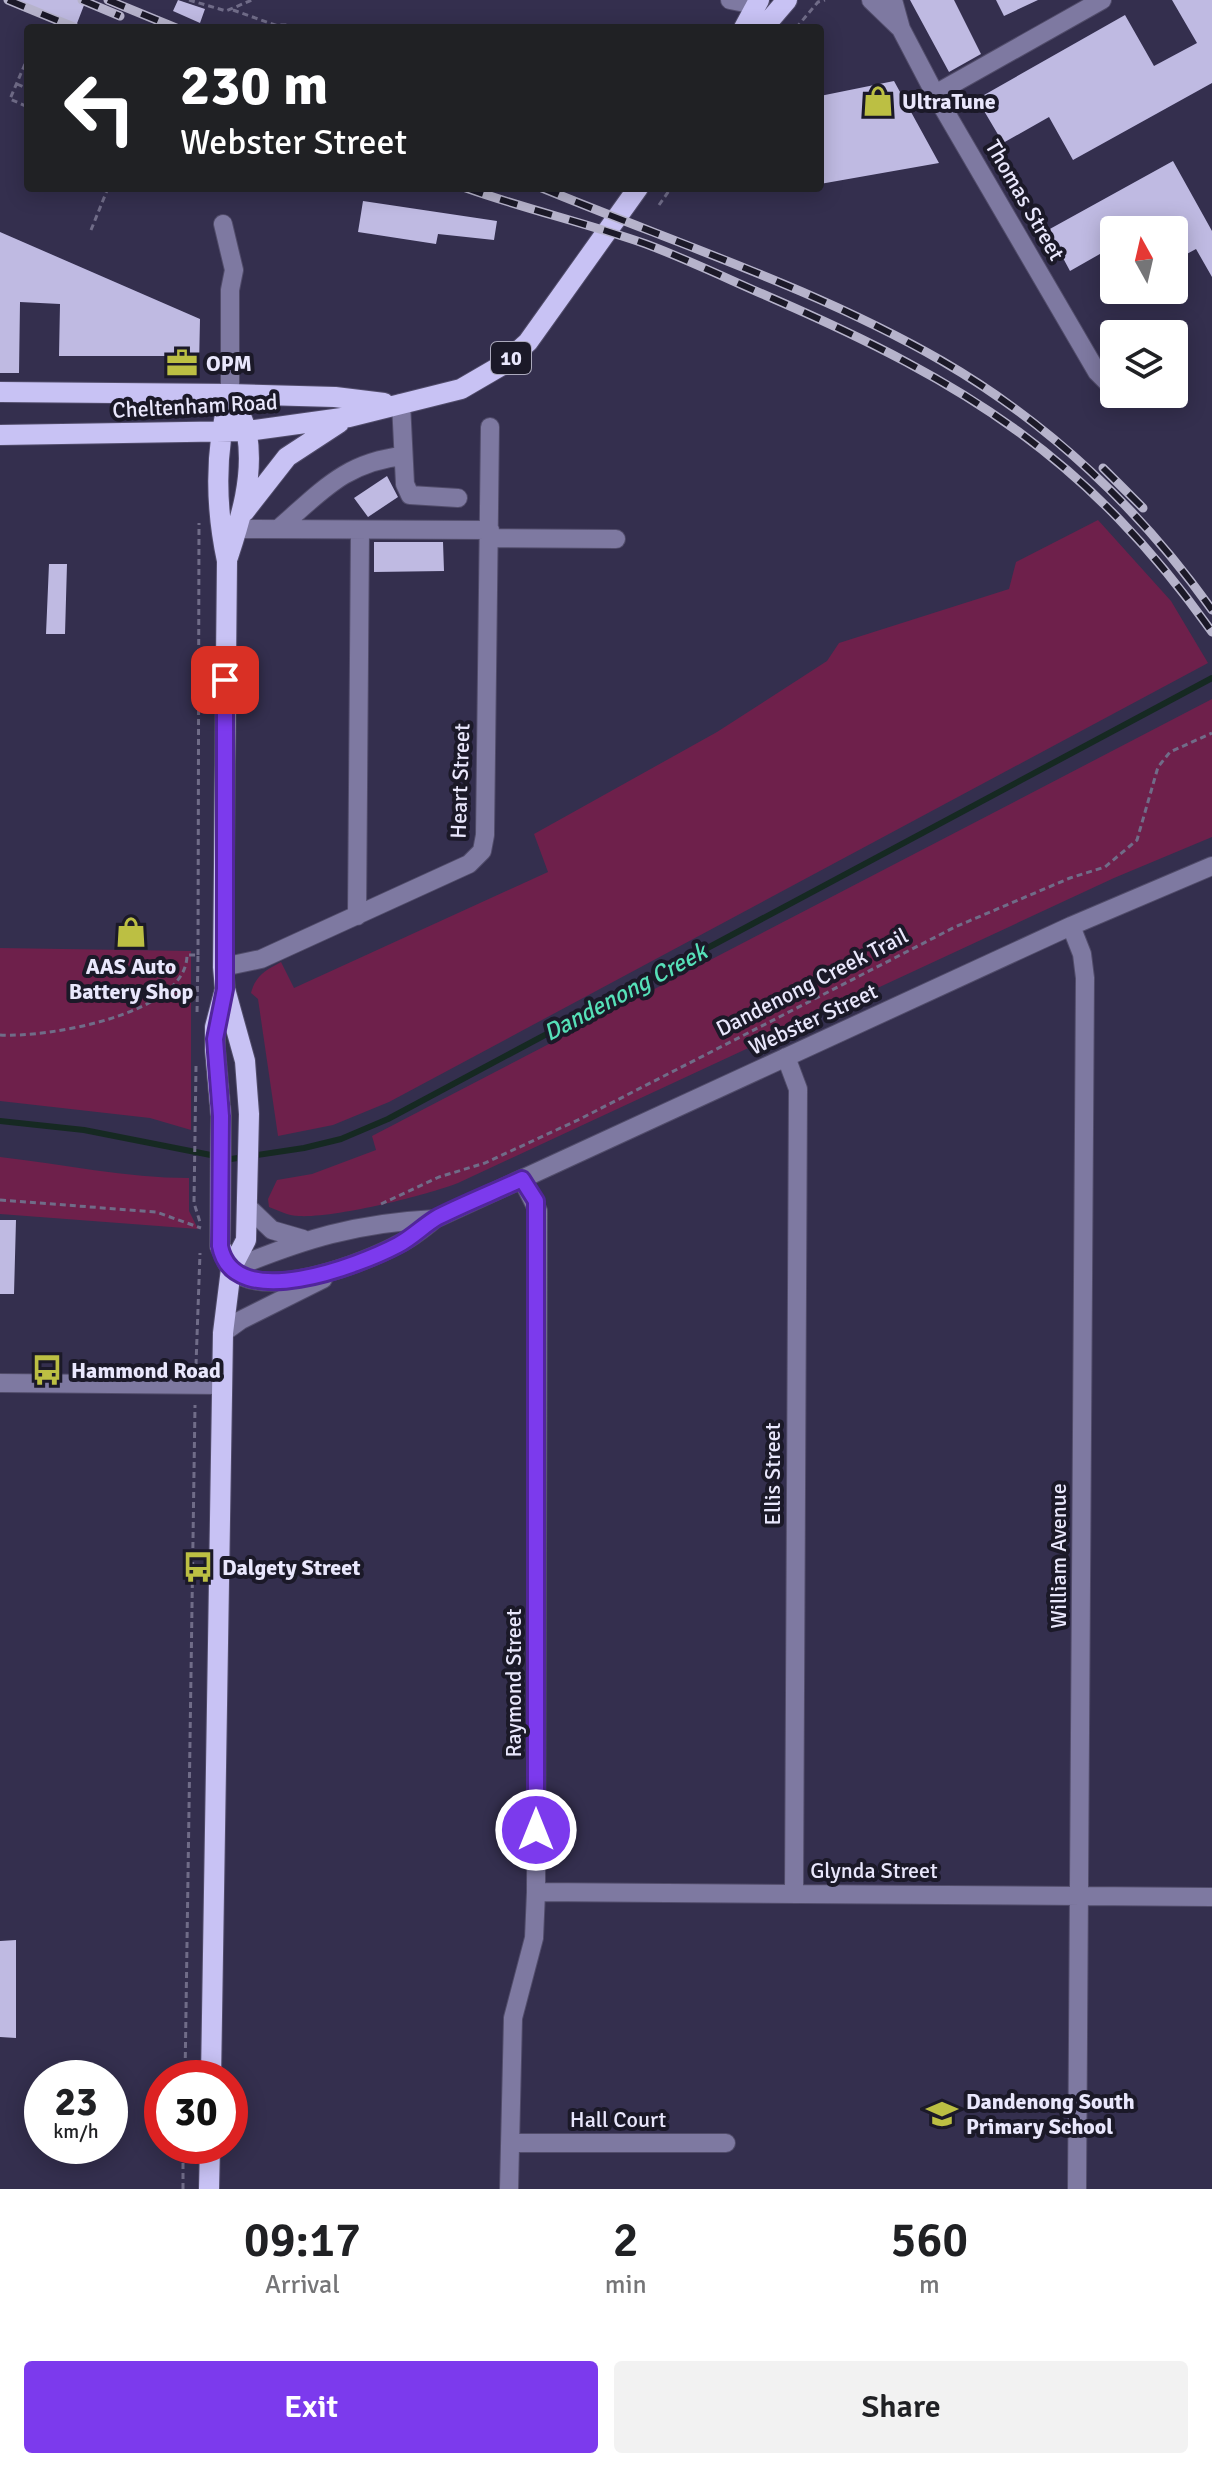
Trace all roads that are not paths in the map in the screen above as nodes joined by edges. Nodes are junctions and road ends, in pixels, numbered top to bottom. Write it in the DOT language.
graph roads {
  1 [pos="730,0"];
  2 [pos="799,0"];
  3 [pos="871,0"];
  4 [pos="893,0"];
  5 [pos="1102,0"];
  6 [pos="757,2"];
  7 [pos="775,15"];
  8 [pos="746,24"];
  9 [pos="901,29"];
  10 [pos="935,94"];
  11 [pos="635,192"];
  12 [pos="223,224"];
  13 [pos="1100,375"];
  14 [pos="0,392"];
  15 [pos="230,394"];
  16 [pos="395,404"];
  17 [pos="349,417"];
  18 [pos="490,427"];
  19 [pos="247,431"];
  20 [pos="219,433"];
  21 [pos="0,435"];
  22 [pos="403,456"];
  23 [pos="458,498"];
  24 [pos="240,522"];
  25 [pos="278,529"];
  26 [pos="360,530"];
  27 [pos="490,534"];
  28 [pos="616,539"];
  29 [pos="227,561"];
  30 [pos="1212,866"];
  31 [pos="357,916"];
  32 [pos="1071,926"];
  33 [pos="223,967"];
  34 [pos="225,989"];
  35 [pos="786,1057"];
  36 [pos="522,1179"];
  37 [pos="249,1204"];
  38 [pos="435,1219"];
  39 [pos="306,1239"];
  40 [pos="347,1266"];
  41 [pos="231,1269"];
  42 [pos="223,1333"];
  43 [pos="0,1383"];
  44 [pos="221,1385"];
  45 [pos="536,1892"];
  46 [pos="794,1894"];
  47 [pos="1080,1896"];
  48 [pos="1212,1897"];
  49 [pos="211,2060"];
  50 [pos="510,2143"];
  51 [pos="726,2143"];
  52 [pos="210,2164"];
  53 [pos="209,2189"];
  54 [pos="509,2189"];
  55 [pos="1077,2189"];
  1 -- 6 [label="street"];
  2 -- 7 [label="main road"];
  3 -- 9 [label="street, Thomas Street"];
  4 -- 9 [label="street, Thomas Street"];
  5 -- 10 [label="street"];
  6 -- 8 [label="main road"];
  9 -- 10 [label="street, Thomas Street"];
  10 -- 13 [label="street, Thomas Street"];
  11 -- 16 [label="main road, Cheltenham Road / 10"];
  12 -- 15 [label="street"];
  14 -- 15 [label="main road, Cheltenham Road / 10"];
  15 -- 16 [label="main road, Cheltenham Road / 10"];
  15 -- 19 [label="main road"];
  15 -- 20 [label="main road"];
  16 -- 17 [label="main road, Cheltenham Road / 10"];
  16 -- 22 [label="street"];
  17 -- 19 [label="main road, Cheltenham Road / 10"];
  17 -- 24 [label="main road"];
  18 -- 27 [label="street, Heart Street"];
  19 -- 20 [label="main road, Cheltenham Road / 10"];
  19 -- 24 [label="main road"];
  20 -- 21 [label="main road, Cheltenham Road / 10"];
  20 -- 29 [label="main road"];
  22 -- 23 [label="street"];
  22 -- 25 [label="street"];
  24 -- 25 [label="street"];
  24 -- 29 [label="main road"];
  25 -- 26 [label="street"];
  26 -- 27 [label="street"];
  26 -- 31 [label="street"];
  27 -- 28 [label="street"];
  27 -- 31 [label="street, Heart Street"];
  29 -- 33 [label="main road"];
  30 -- 32 [label="street, Webster Street"];
  31 -- 33 [label="street, Heart Street"];
  32 -- 35 [label="street, Webster Street"];
  32 -- 47 [label="street, William Avenue"];
  33 -- 34 [label="main road"];
  34 -- 37 [label="main road"];
  34 -- 41 [label="main road"];
  35 -- 36 [label="street, Webster Street"];
  35 -- 46 [label="street, Ellis Street"];
  36 -- 38 [label="street, Webster Street"];
  36 -- 45 [label="street, Raymond Street"];
  37 -- 39 [label="street"];
  37 -- 41 [label="main road"];
  38 -- 39 [label="street, Webster Street"];
  38 -- 40 [label="street, Webster Street"];
  39 -- 41 [label="street, Webster Street"];
  40 -- 41 [label="street, Webster Street"];
  40 -- 42 [label="street, Webster Street"];
  41 -- 42 [label="main road"];
  42 -- 44 [label="main road"];
  43 -- 44 [label="street"];
  44 -- 49 [label="main road"];
  45 -- 46 [label="street, Glynda Street"];
  45 -- 50 [label="street, Raymond Street"];
  46 -- 47 [label="street, Glynda Street"];
  47 -- 48 [label="street, Glynda Street"];
  47 -- 55 [label="street, William Avenue"];
  50 -- 51 [label="street, Hall Court"];
  50 -- 54 [label="street, Raymond Street"];
  52 -- 53 [label="main road"];
}
